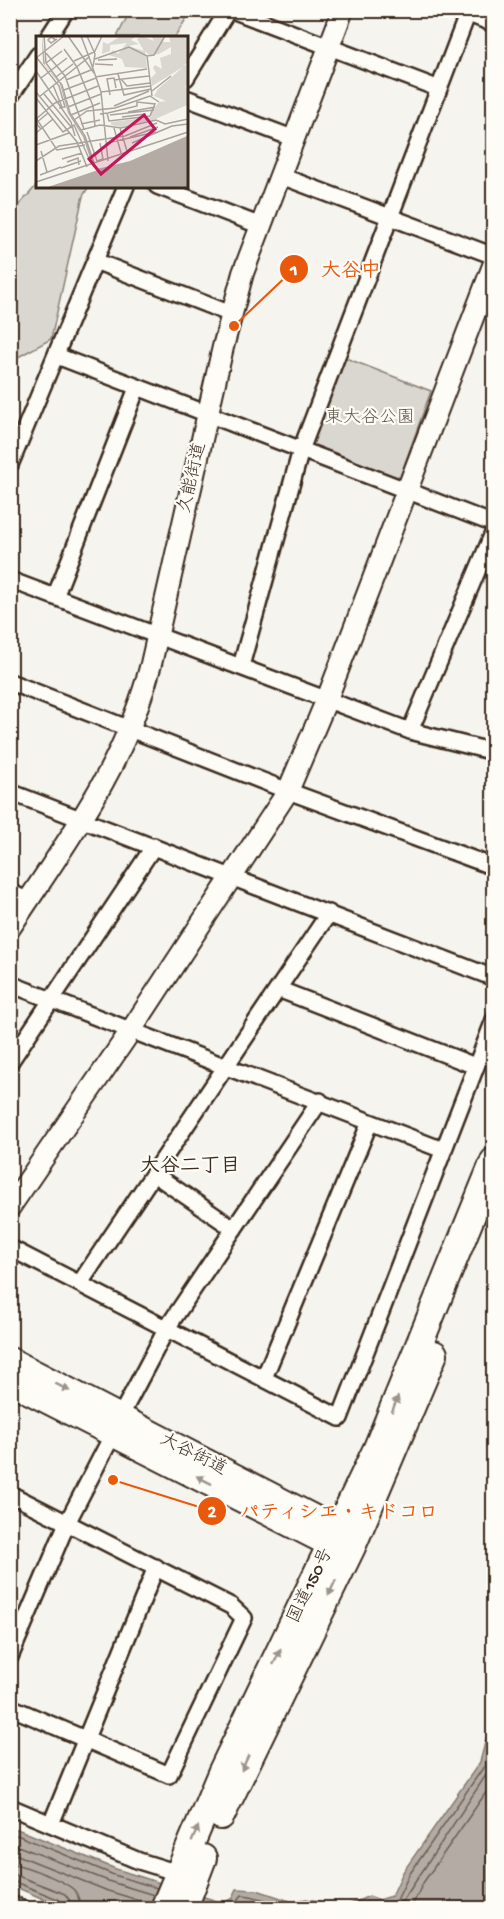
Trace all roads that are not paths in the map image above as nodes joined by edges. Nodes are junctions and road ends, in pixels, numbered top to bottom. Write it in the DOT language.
graph roads {
  1 [pos="66,10"];
  2 [pos="230,10"];
  3 [pos="343,10"];
  4 [pos="465,12"];
  5 [pos="494,24"];
  6 [pos="49,36"];
  7 [pos="329,47"];
  8 [pos="36,58"];
  9 [pos="188,75"];
  10 [pos="437,88"];
  11 [pos="10,97"];
  12 [pos="188,99"];
  13 [pos="295,139"];
  14 [pos="281,176"];
  15 [pos="125,188"];
  16 [pos="162,188"];
  17 [pos="388,218"];
  18 [pos="261,226"];
  19 [pos="494,256"];
  20 [pos="95,261"];
  21 [pos="494,263"];
  22 [pos="231,314"];
  23 [pos="57,356"];
  24 [pos="137,388"];
  25 [pos="207,415"];
  26 [pos="301,450"];
  27 [pos="10,465"];
  28 [pos="406,491"];
  29 [pos="494,524"];
  30 [pos="494,531"];
  31 [pos="10,580"];
  32 [pos="55,597"];
  33 [pos="157,635"];
  34 [pos="242,666"];
  35 [pos="10,682"];
  36 [pos="327,699"];
  37 [pos="131,729"];
  38 [pos="410,731"];
  39 [pos="494,752"];
  40 [pos="288,791"];
  41 [pos="10,792"];
  42 [pos="80,819"];
  43 [pos="154,846"];
  44 [pos="494,867"];
  45 [pos="234,876"];
  46 [pos="19,897"];
  47 [pos="329,913"];
  48 [pos="10,928"];
  49 [pos="494,978"];
  50 [pos="10,984"];
  51 [pos="278,989"];
  52 [pos="52,999"];
  53 [pos="494,1020"];
  54 [pos="132,1029"];
  55 [pos="10,1062"];
  56 [pos="227,1066"];
  57 [pos="476,1066"];
  58 [pos="320,1101"];
  59 [pos="370,1122"];
  60 [pos="442,1150"];
  61 [pos="494,1161"];
  62 [pos="154,1174"];
  63 [pos="494,1206"];
  64 [pos="10,1207"];
  65 [pos="234,1229"];
  66 [pos="10,1248"];
  67 [pos="80,1283"];
  68 [pos="167,1328"];
  69 [pos="10,1360"];
  70 [pos="264,1378"];
  71 [pos="10,1382"];
  72 [pos="116,1425"];
  73 [pos="10,1494"];
  74 [pos="67,1523"];
  75 [pos="340,1541"];
  76 [pos="156,1567"];
  77 [pos="17,1622"];
  78 [pos="10,1657"];
  79 [pos="10,1707"];
  80 [pos="85,1740"];
  81 [pos="10,1807"];
  82 [pos="51,1824"];
  83 [pos="178,1894"];
  84 [pos="10,1904"];
  85 [pos="21,1908"];
  1 -- 6 [label="street"];
  2 -- 7 [label="street"];
  2 -- 9 [label="street"];
  3 -- 7 [label="street, 久能街道"];
  4 -- 5 [label="street"];
  4 -- 10 [label="street"];
  7 -- 10 [label="street"];
  7 -- 13 [label="street, 久能街道"];
  8 -- 11 [label="street"];
  10 -- 17 [label="street"];
  12 -- 13 [label="street"];
  13 -- 14 [label="street, 久能街道"];
  14 -- 17 [label="street"];
  14 -- 18 [label="street, 久能街道"];
  15 -- 20 [label="street"];
  16 -- 18 [label="street"];
  17 -- 19 [label="street"];
  17 -- 26 [label="street"];
  18 -- 22 [label="street, 久能街道"];
  20 -- 22 [label="street"];
  20 -- 23 [label="street"];
  21 -- 28 [label="street"];
  22 -- 25 [label="street, 久能街道"];
  23 -- 24 [label="street"];
  23 -- 27 [label="street"];
  24 -- 25 [label="street"];
  24 -- 32 [label="street"];
  25 -- 26 [label="street"];
  25 -- 33 [label="street, 久能街道"];
  26 -- 28 [label="street"];
  26 -- 34 [label="street"];
  28 -- 29 [label="street"];
  28 -- 36 [label="street"];
  30 -- 38 [label="street"];
  31 -- 32 [label="street"];
  32 -- 33 [label="street"];
  33 -- 34 [label="street"];
  33 -- 37 [label="street, 久能街道"];
  34 -- 36 [label="street"];
  35 -- 37 [label="street"];
  36 -- 38 [label="street"];
  36 -- 40 [label="street"];
  37 -- 40 [label="street"];
  37 -- 42 [label="street, 久能街道"];
  38 -- 39 [label="street"];
  40 -- 44 [label="street"];
  40 -- 45 [label="street"];
  41 -- 42 [label="street"];
  42 -- 43 [label="street"];
  42 -- 46 [label="street, 久能街道"];
  43 -- 45 [label="street"];
  43 -- 52 [label="street"];
  45 -- 47 [label="street"];
  45 -- 54 [label="street"];
  46 -- 48 [label="street, 久能街道"];
  47 -- 49 [label="street"];
  47 -- 51 [label="street"];
  50 -- 52 [label="street"];
  51 -- 56 [label="street"];
  51 -- 57 [label="street"];
  52 -- 54 [label="street"];
  52 -- 55 [label="street"];
  53 -- 57 [label="street"];
  54 -- 56 [label="street"];
  54 -- 64 [label="street"];
  56 -- 58 [label="street"];
  56 -- 62 [label="street"];
  57 -- 60 [label="street"];
  58 -- 59 [label="street"];
  58 -- 65 [label="street"];
  59 -- 60 [label="street"];
  59 -- 70 [label="street"];
  60 -- 70 [label="street"];
  75 -- 61 [label="highway, 国道150号, one-way"];
  62 -- 65 [label="street"];
  62 -- 67 [label="street"];
  63 -- 75 [label="highway, 国道150号"];
  65 -- 68 [label="street"];
  66 -- 67 [label="street"];
  67 -- 68 [label="street"];
  68 -- 70 [label="street"];
  68 -- 72 [label="street"];
  69 -- 72 [label="main road, 大谷街道, one-way"];
  71 -- 72 [label="main road, 大谷街道"];
  72 -- 74 [label="street"];
  72 -- 75 [label="main road, 大谷街道"];
  73 -- 74 [label="street"];
  74 -- 76 [label="street"];
  74 -- 77 [label="street"];
  75 -- 83 [label="highway, 国道150号"];
  76 -- 80 [label="street"];
  76 -- 80 [label="street"];
  77 -- 78 [label="street"];
  79 -- 80 [label="street"];
  80 -- 82 [label="street"];
  81 -- 82 [label="street"];
  82 -- 83 [label="street"];
  84 -- 85 [label="street"];
}
